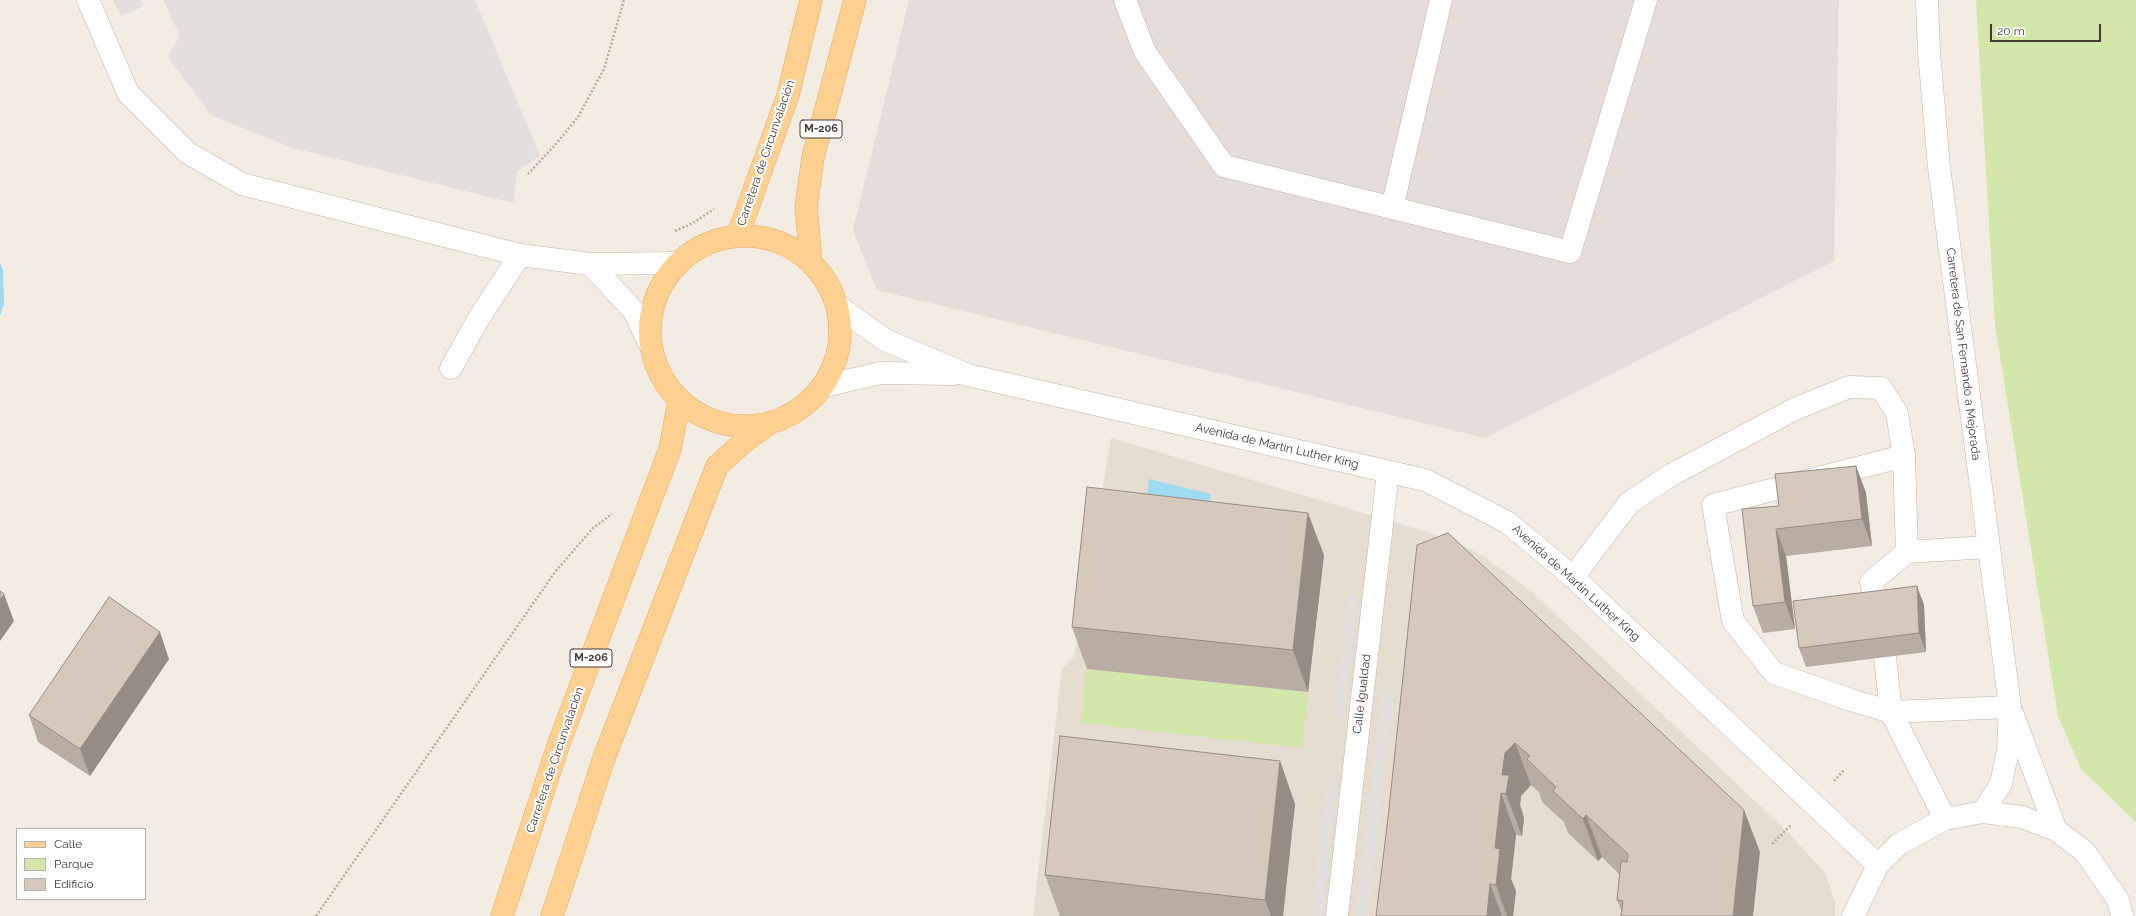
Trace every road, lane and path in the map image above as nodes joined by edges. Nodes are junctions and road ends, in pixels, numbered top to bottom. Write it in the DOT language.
graph roads {
  1 [pos="88,0"];
  2 [pos="624,0"];
  3 [pos="811,0"];
  4 [pos="855,0"];
  5 [pos="1125,0"];
  6 [pos="1441,0"];
  7 [pos="1646,0"];
  8 [pos="1927,0"];
  9 [pos="528,174"];
  10 [pos="717,207"];
  11 [pos="1392,208"];
  12 [pos="670,233"];
  13 [pos="738,235"];
  14 [pos="520,255"];
  15 [pos="811,261"];
  16 [pos="676,263"];
  17 [pos="590,264"];
  18 [pos="838,306"];
  19 [pos="649,343"];
  20 [pos="451,368"];
  21 [pos="968,375"];
  22 [pos="824,386"];
  23 [pos="678,401"];
  24 [pos="767,424"];
  25 [pos="1904,456"];
  26 [pos="1388,472"];
  27 [pos="617,511"];
  28 [pos="1988,547"];
  29 [pos="1907,552"];
  30 [pos="1573,577"];
  31 [pos="2010,707"];
  32 [pos="1891,712"];
  33 [pos="1984,812"];
  34 [pos="1945,819"];
  35 [pos="2056,830"];
  36 [pos="1878,865"];
  37 [pos="316,916"];
  38 [pos="502,916"];
  39 [pos="552,916"];
  40 [pos="1337,916"];
  41 [pos="1853,916"];
  42 [pos="2122,916"];
  1 -- 14 [label="street"];
  2 -- 9 [label="path"];
  3 -- 13 [label="main road, Carretera de Circunvalación"];
  4 -- 15 [label="main road, M-206"];
  5 -- 11 [label="street"];
  6 -- 11 [label="street"];
  7 -- 11 [label="street"];
  8 -- 28 [label="street, Carretera de San Fernando a Mejorada"];
  10 -- 12 [label="path"];
  13 -- 15 [label="main road, M-206"];
  13 -- 16 [label="main road, M-206"];
  14 -- 17 [label="street"];
  14 -- 20 [label="street"];
  15 -- 18 [label="main road, M-206"];
  16 -- 17 [label="street"];
  16 -- 19 [label="main road, M-206"];
  17 -- 19 [label="street"];
  18 -- 21 [label="street"];
  18 -- 22 [label="main road, M-206"];
  19 -- 23 [label="main road, M-206"];
  21 -- 22 [label="street"];
  21 -- 26 [label="street, Avenida de Martin Luther King"];
  22 -- 24 [label="main road, M-206"];
  23 -- 24 [label="main road, M-206"];
  23 -- 38 [label="main road, Carretera de Circunvalación / M-206"];
  24 -- 39 [label="main road, M-206"];
  25 -- 29 [label="street"];
  25 -- 30 [label="street"];
  25 -- 32 [label="street"];
  26 -- 30 [label="street, Avenida de Martin Luther King"];
  26 -- 40 [label="street, Calle Igualdad"];
  27 -- 37 [label="path"];
  28 -- 29 [label="street"];
  28 -- 31 [label="street, Carretera de San Fernando a Mejorada"];
  29 -- 32 [label="street"];
  30 -- 36 [label="street, Avenida de Martin Luther King"];
  31 -- 32 [label="street"];
  31 -- 33 [label="street"];
  31 -- 35 [label="street"];
  32 -- 34 [label="street"];
  33 -- 34 [label="street"];
  33 -- 35 [label="street"];
  34 -- 36 [label="street"];
  35 -- 42 [label="street"];
  36 -- 41 [label="street"];
}
